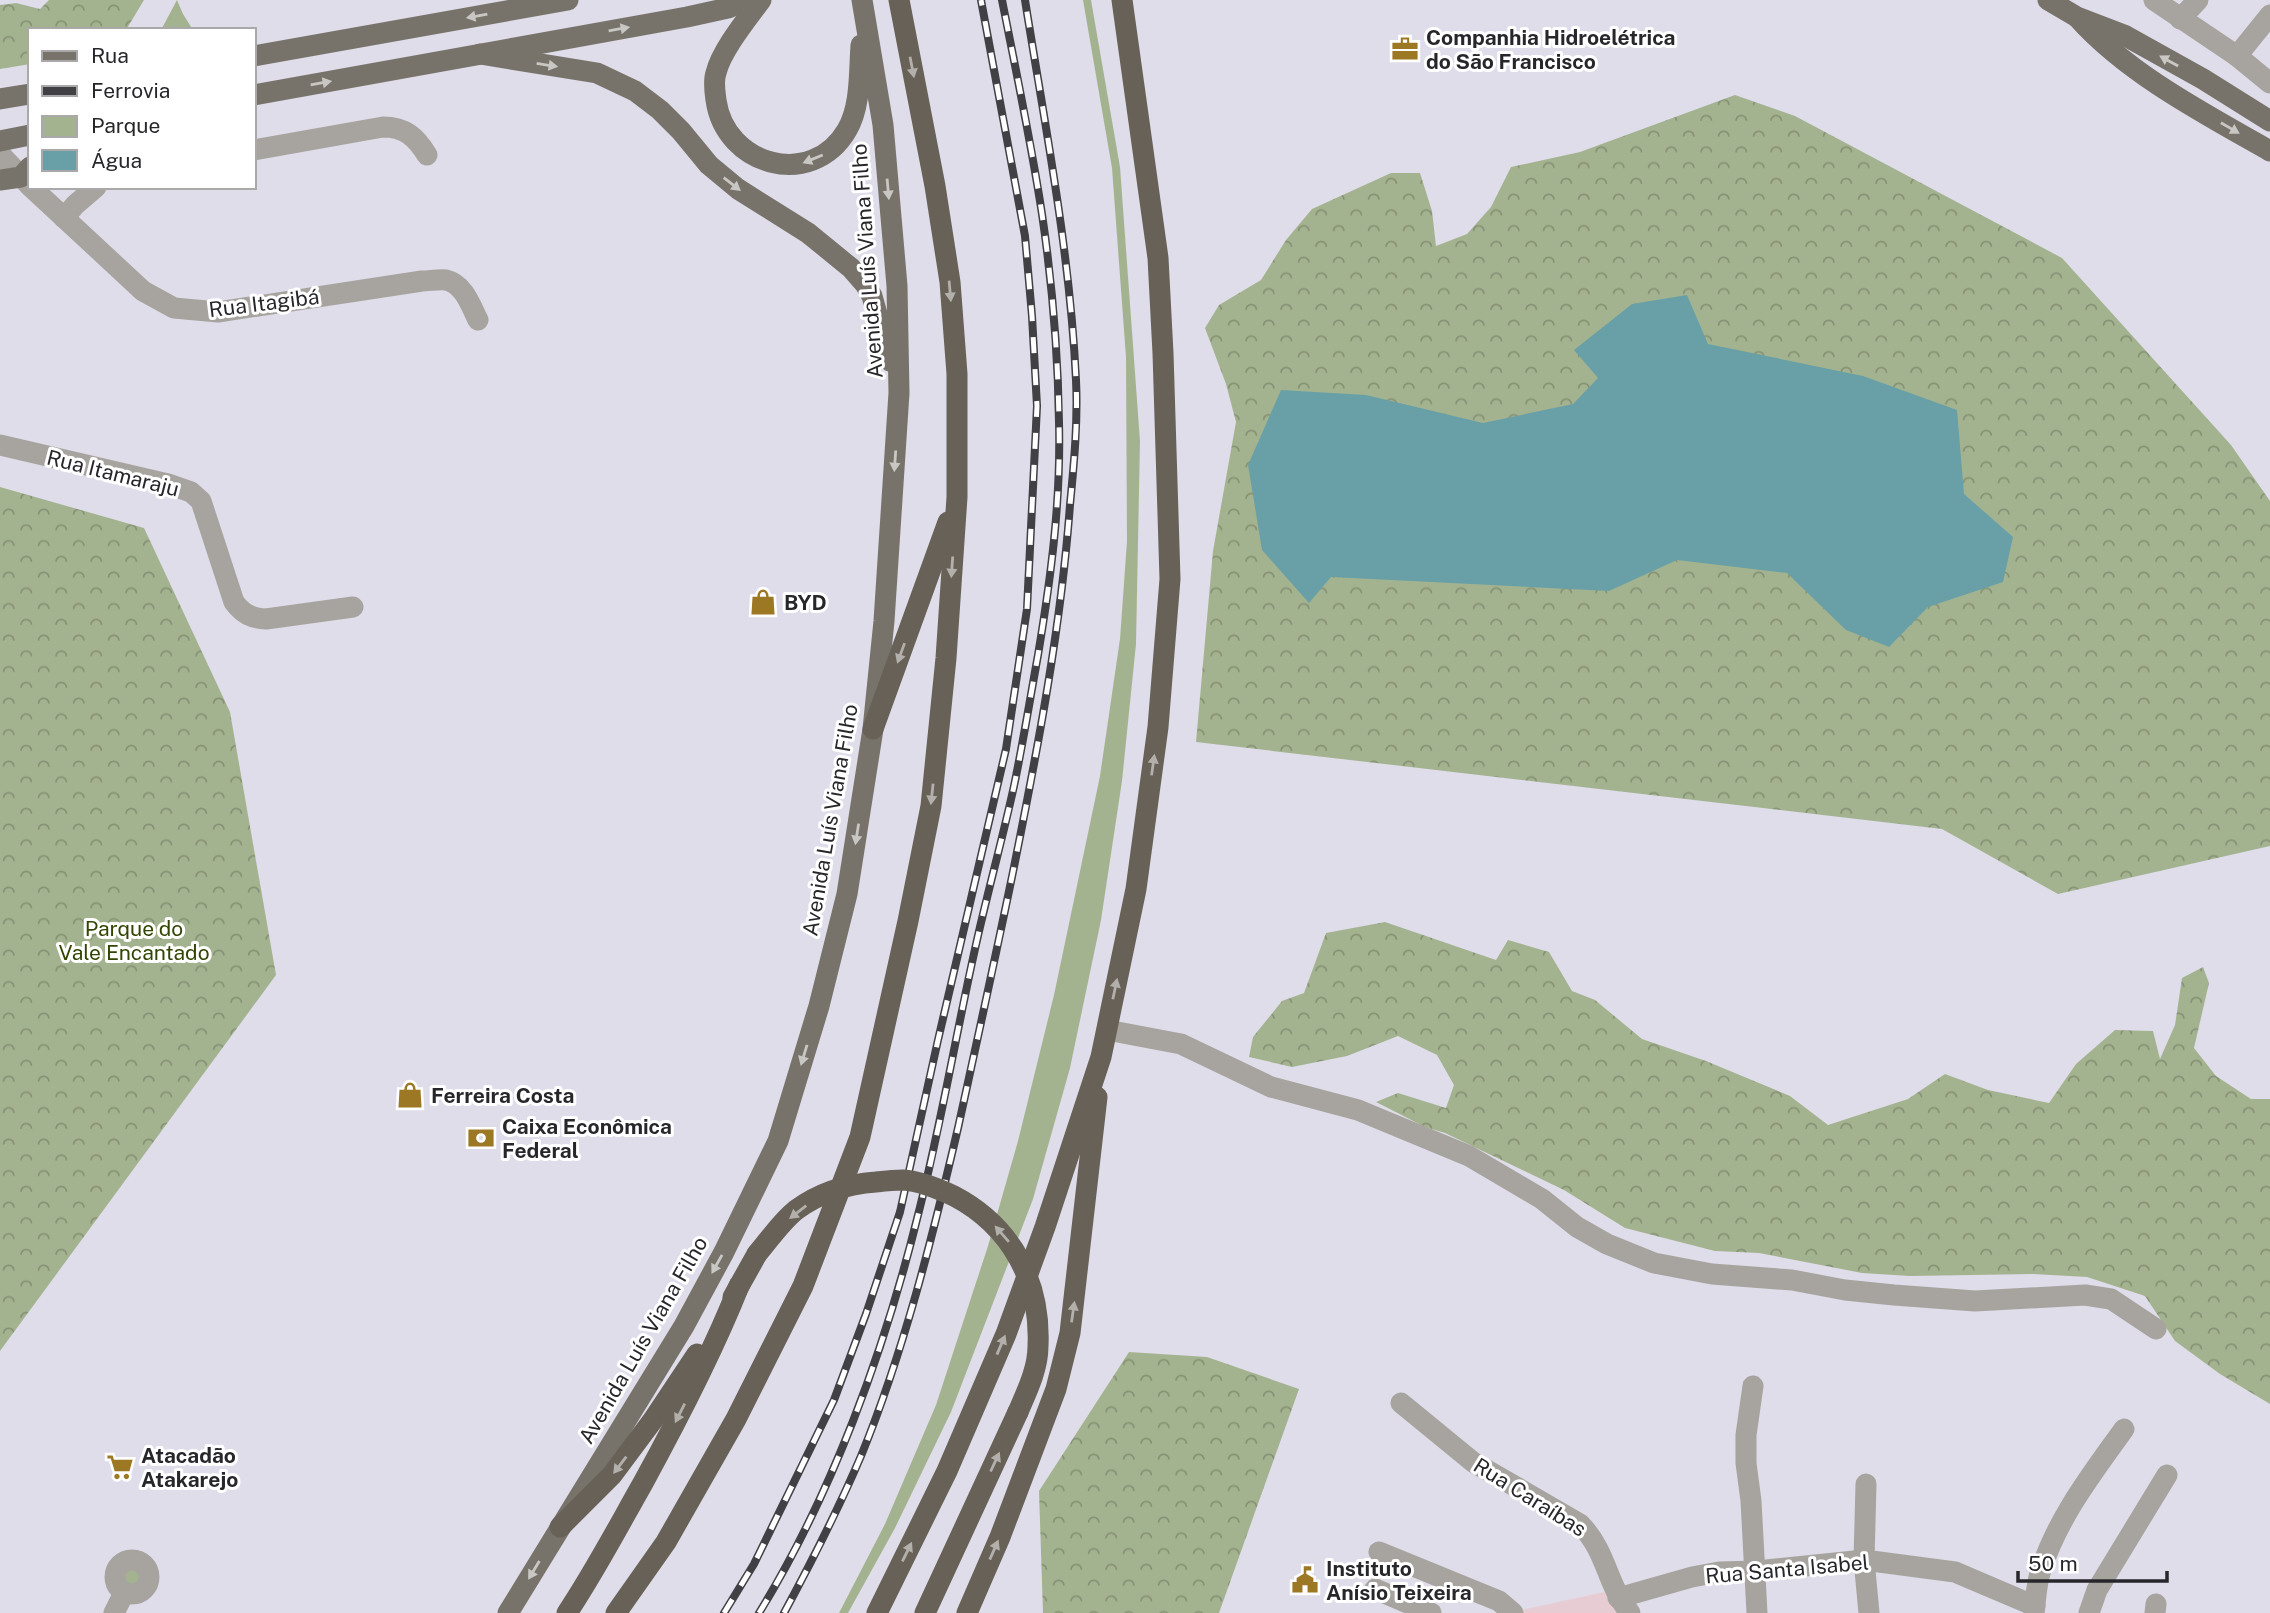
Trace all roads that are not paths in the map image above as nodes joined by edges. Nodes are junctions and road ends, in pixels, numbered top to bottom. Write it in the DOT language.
graph roads {
  1 [pos="568,0"];
  2 [pos="747,0"];
  3 [pos="761,0"];
  4 [pos="899,0"];
  5 [pos="2048,0"];
  6 [pos="2154,0"];
  7 [pos="2197,0"];
  8 [pos="863,6"];
  9 [pos="1126,6"];
  10 [pos="2270,15"];
  11 [pos="2077,17"];
  12 [pos="2180,19"];
  13 [pos="480,54"];
  14 [pos="2238,56"];
  15 [pos="256,57"];
  16 [pos="2203,79"];
  17 [pos="2270,83"];
  18 [pos="28,94"];
  19 [pos="256,95"];
  20 [pos="0,99"];
  21 [pos="2190,106"];
  22 [pos="2270,121"];
  23 [pos="28,135"];
  24 [pos="0,141"];
  25 [pos="256,149"];
  26 [pos="2270,151"];
  27 [pos="0,154"];
  28 [pos="427,155"];
  29 [pos="22,179"];
  30 [pos="33,189"];
  31 [pos="94,189"];
  32 [pos="64,218"];
  33 [pos="478,320"];
  34 [pos="899,393"];
  35 [pos="0,445"];
  36 [pos="957,497"];
  37 [pos="354,607"];
  38 [pos="873,729"];
  39 [pos="1107,1030"];
  40 [pos="1101,1057"];
  41 [pos="739,1286"];
  42 [pos="2156,1329"];
  43 [pos="1753,1386"];
  44 [pos="1401,1403"];
  45 [pos="2124,1429"];
  46 [pos="2167,1475"];
  47 [pos="1866,1484"];
  48 [pos="560,1527"];
  49 [pos="1379,1552"];
  50 [pos="1864,1560"];
  51 [pos="1756,1571"];
  52 [pos="1375,1589"];
  53 [pos="124,1593"];
  54 [pos="1624,1606"];
  55 [pos="2035,1610"];
  56 [pos="114,1613"];
  57 [pos="508,1613"];
  58 [pos="567,1613"];
  59 [pos="616,1613"];
  60 [pos="877,1613"];
  61 [pos="925,1613"];
  62 [pos="967,1613"];
  63 [pos="1431,1613"];
  64 [pos="1513,1613"];
  65 [pos="1757,1613"];
  66 [pos="1869,1613"];
  67 [pos="2089,1613"];
  1 -- 15 [label="main road, one-way"];
  13 -- 2 [label="main road, one-way"];
  8 -- 3 [label="main road, one-way"];
  4 -- 36 [label="highway, one-way"];
  5 -- 11 [label="main road"];
  6 -- 12 [label="street"];
  7 -- 12 [label="street"];
  8 -- 34 [label="main road, Avenida Luís Viana Filho, one-way"];
  39 -- 9 [label="highway, one-way"];
  10 -- 14 [label="street"];
  16 -- 11 [label="main road, one-way"];
  11 -- 21 [label="main road"];
  12 -- 14 [label="street"];
  19 -- 13 [label="main road, one-way"];
  13 -- 34 [label="main road, one-way"];
  14 -- 17 [label="street"];
  16 -- 21 [label="main road"];
  16 -- 22 [label="main road"];
  18 -- 20 [label="main road"];
  21 -- 26 [label="main road, one-way"];
  23 -- 24 [label="main road"];
  25 -- 28 [label="street"];
  27 -- 29 [label="street, Rua Itagibá"];
  30 -- 32 [label="street, Rua Itagibá"];
  31 -- 32 [label="street"];
  32 -- 33 [label="street, Rua Itagibá"];
  34 -- 38 [label="main road, Avenida Luís Viana Filho, one-way"];
  35 -- 37 [label="street, Rua Itamaraju"];
  36 -- 38 [label="highway, one-way"];
  36 -- 59 [label="highway, one-way"];
  38 -- 48 [label="main road, Avenida Luís Viana Filho, one-way"];
  39 -- 40 [label="highway"];
  39 -- 42 [label="street"];
  60 -- 40 [label="highway, one-way"];
  62 -- 40 [label="highway, one-way"];
  41 -- 48 [label="highway, one-way"];
  41 -- 58 [label="highway, one-way"];
  61 -- 41 [label="highway, one-way, bridge"];
  43 -- 51 [label="street"];
  44 -- 54 [label="street, Rua Caraíbas"];
  45 -- 55 [label="street"];
  46 -- 67 [label="street"];
  47 -- 50 [label="street"];
  48 -- 57 [label="main road, Avenida Luís Viana Filho, one-way"];
  49 -- 64 [label="street"];
  50 -- 51 [label="street, Rua Santa Isabel"];
  50 -- 55 [label="street, Rua Santa Isabel"];
  50 -- 66 [label="street"];
  51 -- 54 [label="street, Rua Santa Isabel"];
  51 -- 65 [label="street"];
  52 -- 63 [label="street"];
  53 -- 56 [label="street"];
}
